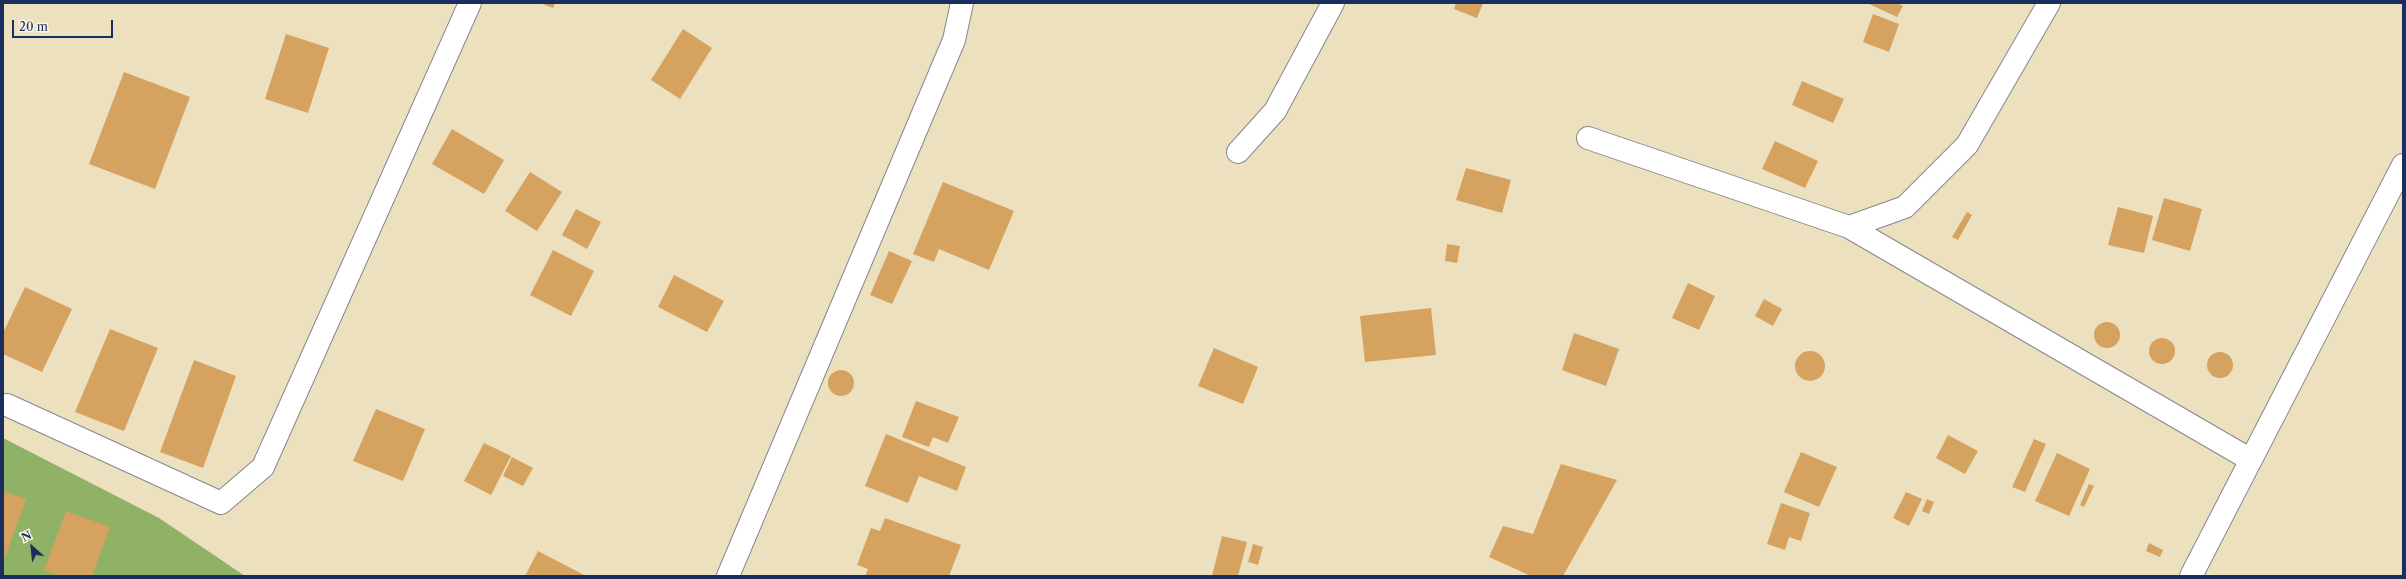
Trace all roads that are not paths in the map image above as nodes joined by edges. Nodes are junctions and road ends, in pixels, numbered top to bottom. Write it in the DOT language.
graph roads {
  1 [pos="470,3"];
  2 [pos="962,3"];
  3 [pos="1333,3"];
  4 [pos="2049,3"];
  5 [pos="1588,138"];
  6 [pos="1238,152"];
  7 [pos="2403,165"];
  8 [pos="1850,227"];
  9 [pos="6,405"];
  10 [pos="2251,460"];
  11 [pos="728,576"];
  12 [pos="2191,576"];
  1 -- 9 [label="street"];
  2 -- 11 [label="street"];
  3 -- 6 [label="street"];
  4 -- 8 [label="street"];
  5 -- 8 [label="street"];
  7 -- 10 [label="street"];
  8 -- 10 [label="street"];
  10 -- 12 [label="street"];
}
